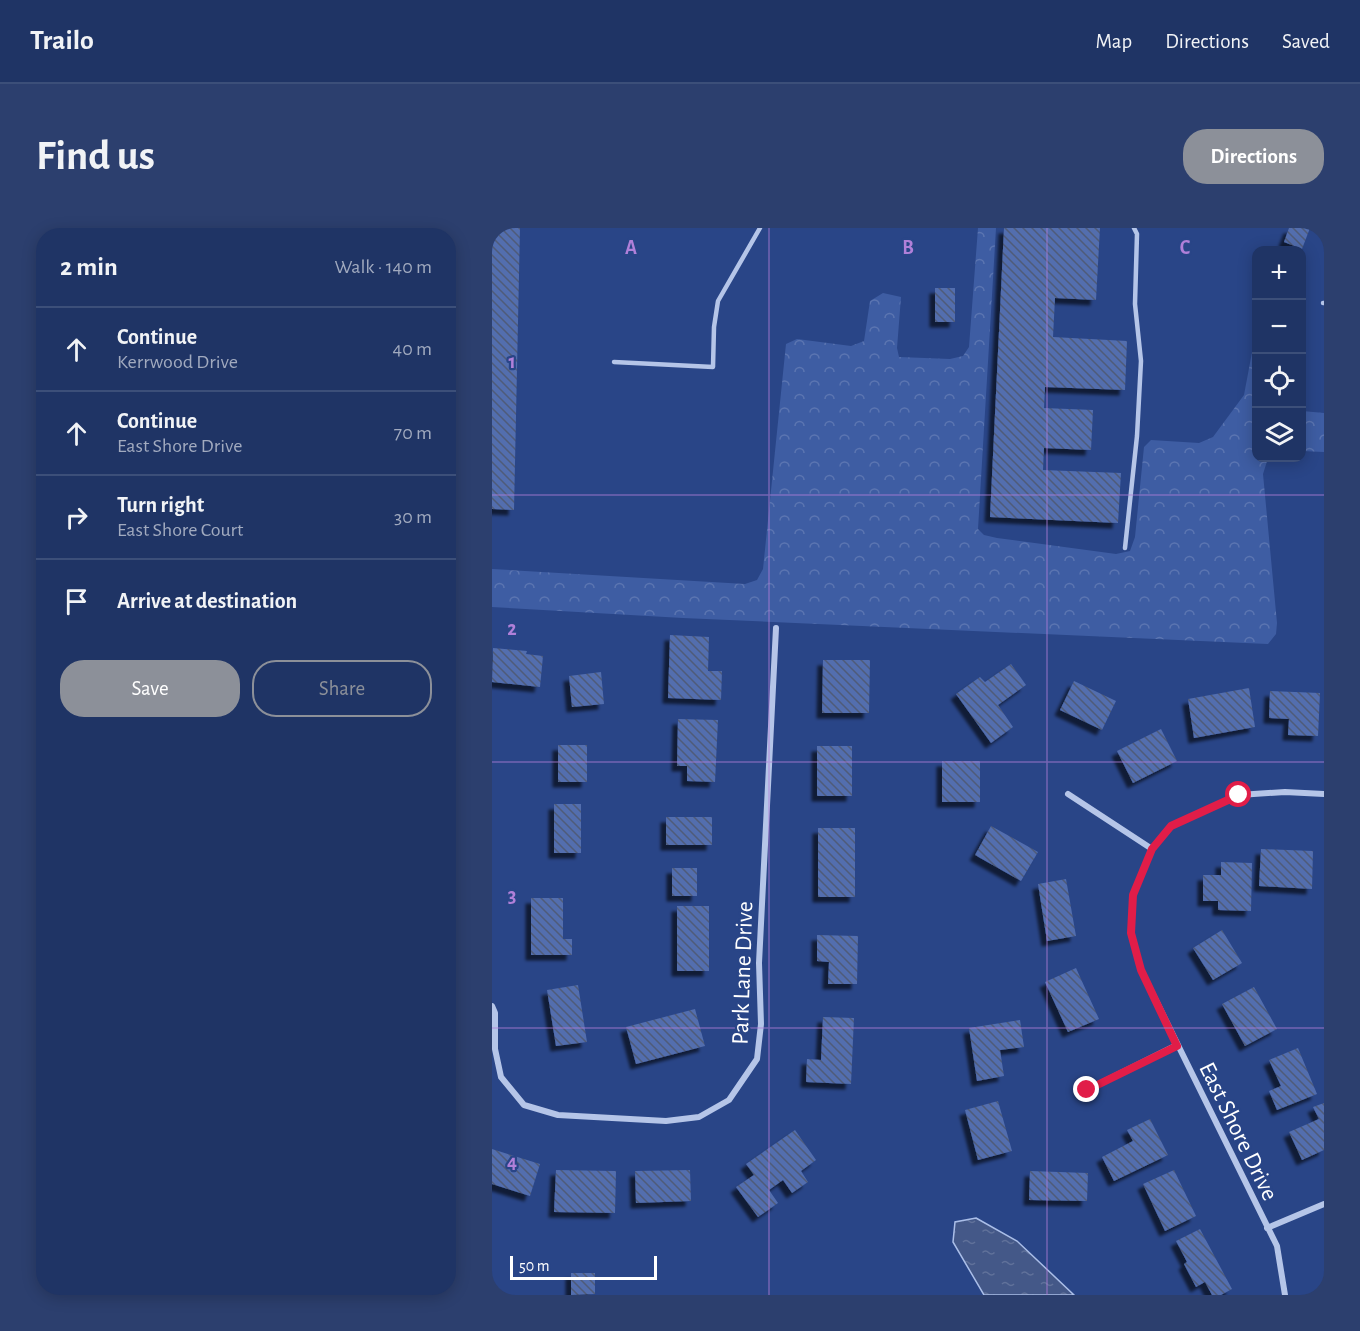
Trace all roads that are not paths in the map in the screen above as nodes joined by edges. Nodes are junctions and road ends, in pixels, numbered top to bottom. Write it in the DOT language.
graph roads {
  1 [pos="760,228"];
  2 [pos="1134,228"];
  3 [pos="614,362"];
  4 [pos="1125,548"];
  5 [pos="776,628"];
  6 [pos="1068,794"];
  7 [pos="1324,794"];
  8 [pos="1152,849"];
  9 [pos="492,1006"];
  10 [pos="1177,1046"];
  11 [pos="1087,1090"];
  12 [pos="1324,1204"];
  13 [pos="1267,1228"];
  14 [pos="1285,1295"];
  1 -- 3 [label="lane"];
  2 -- 4 [label="lane"];
  5 -- 9 [label="street, Park Lane Drive"];
  6 -- 8 [label="street"];
  7 -- 8 [label="street, East Shore Drive"];
  8 -- 10 [label="street, East Shore Drive"];
  10 -- 11 [label="street"];
  10 -- 13 [label="street, East Shore Drive"];
  12 -- 13 [label="street"];
  13 -- 14 [label="street, East Shore Drive"];
}
